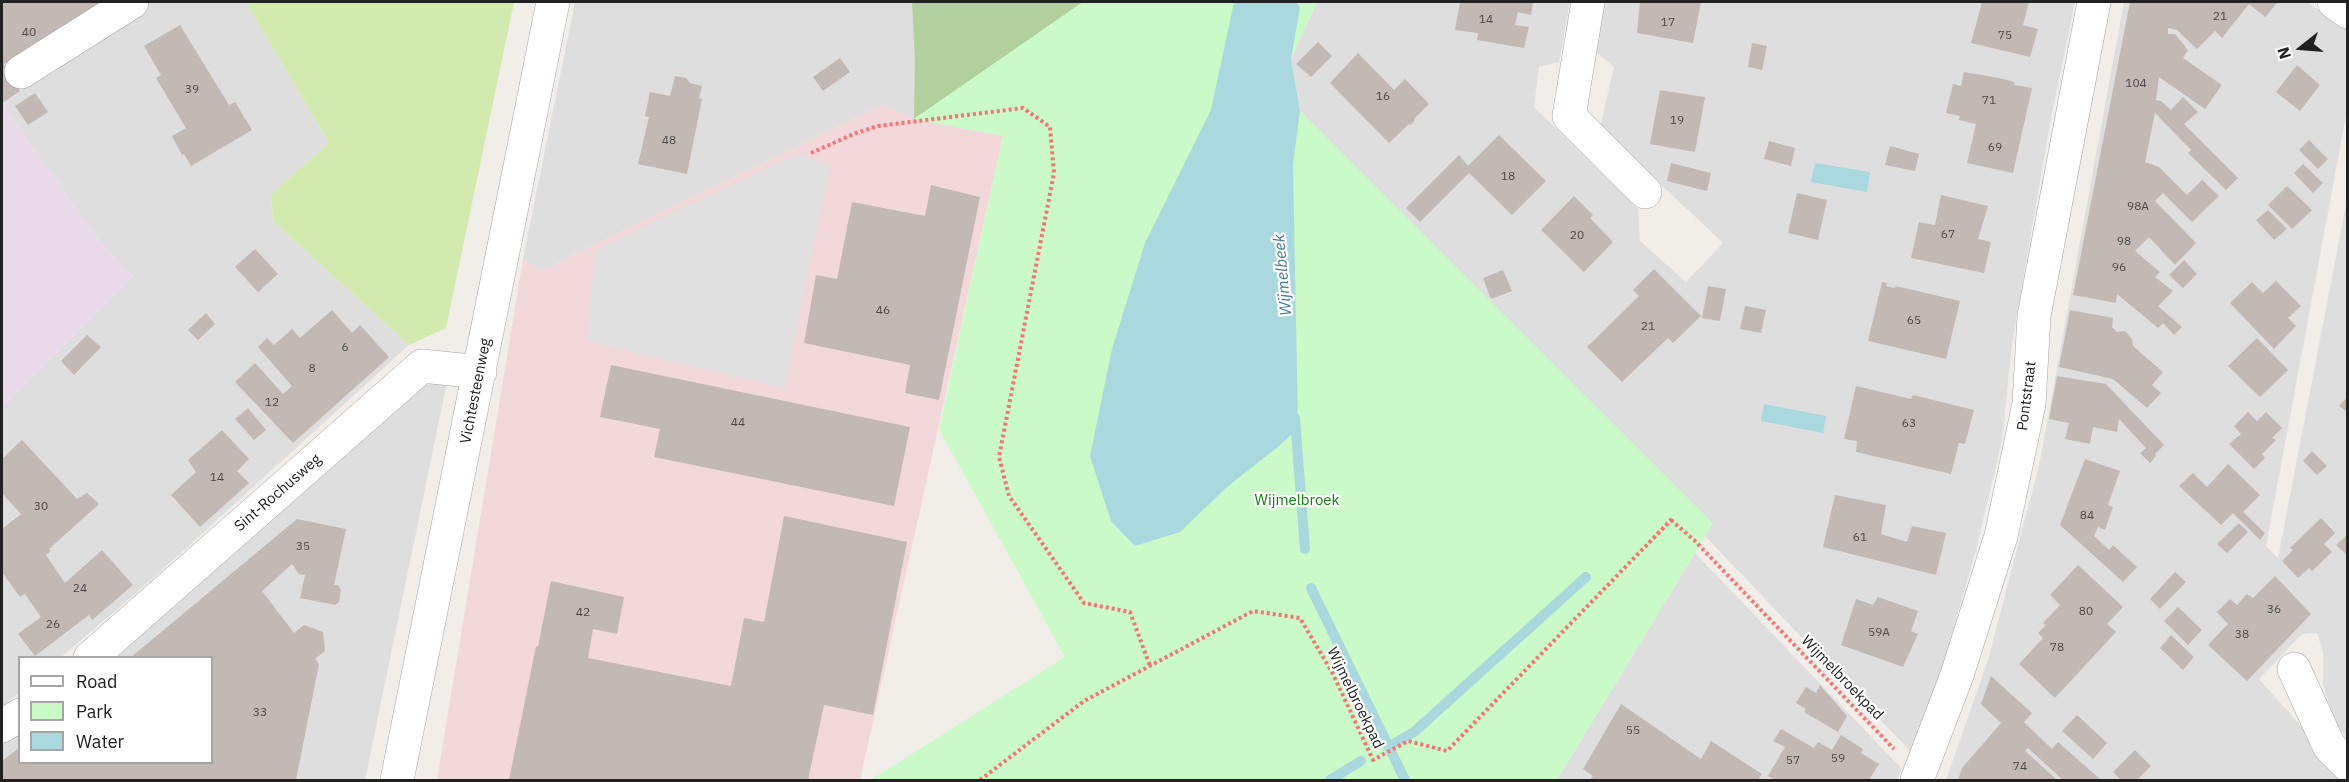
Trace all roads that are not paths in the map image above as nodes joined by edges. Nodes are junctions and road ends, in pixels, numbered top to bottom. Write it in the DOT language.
graph roads {
  1 [pos="132,2"];
  2 [pos="553,2"];
  3 [pos="1588,2"];
  4 [pos="2094,2"];
  5 [pos="2334,2"];
  6 [pos="2348,12"];
  7 [pos="21,72"];
  8 [pos="1645,192"];
  9 [pos="480,372"];
  10 [pos="91,656"];
  11 [pos="2294,669"];
  12 [pos="18,716"];
  13 [pos="2,726"];
  14 [pos="2348,765"];
  15 [pos="1918,778"];
  16 [pos="398,780"];
  1 -- 7 [label="street"];
  2 -- 9 [label="street, Vichtesteenweg"];
  3 -- 8 [label="street"];
  4 -- 15 [label="street, Pontstraat"];
  5 -- 6 [label="street"];
  9 -- 10 [label="street, Sint-Rochusweg"];
  9 -- 16 [label="street, Vichtesteenweg"];
  11 -- 14 [label="street"];
  12 -- 13 [label="street"];
}
